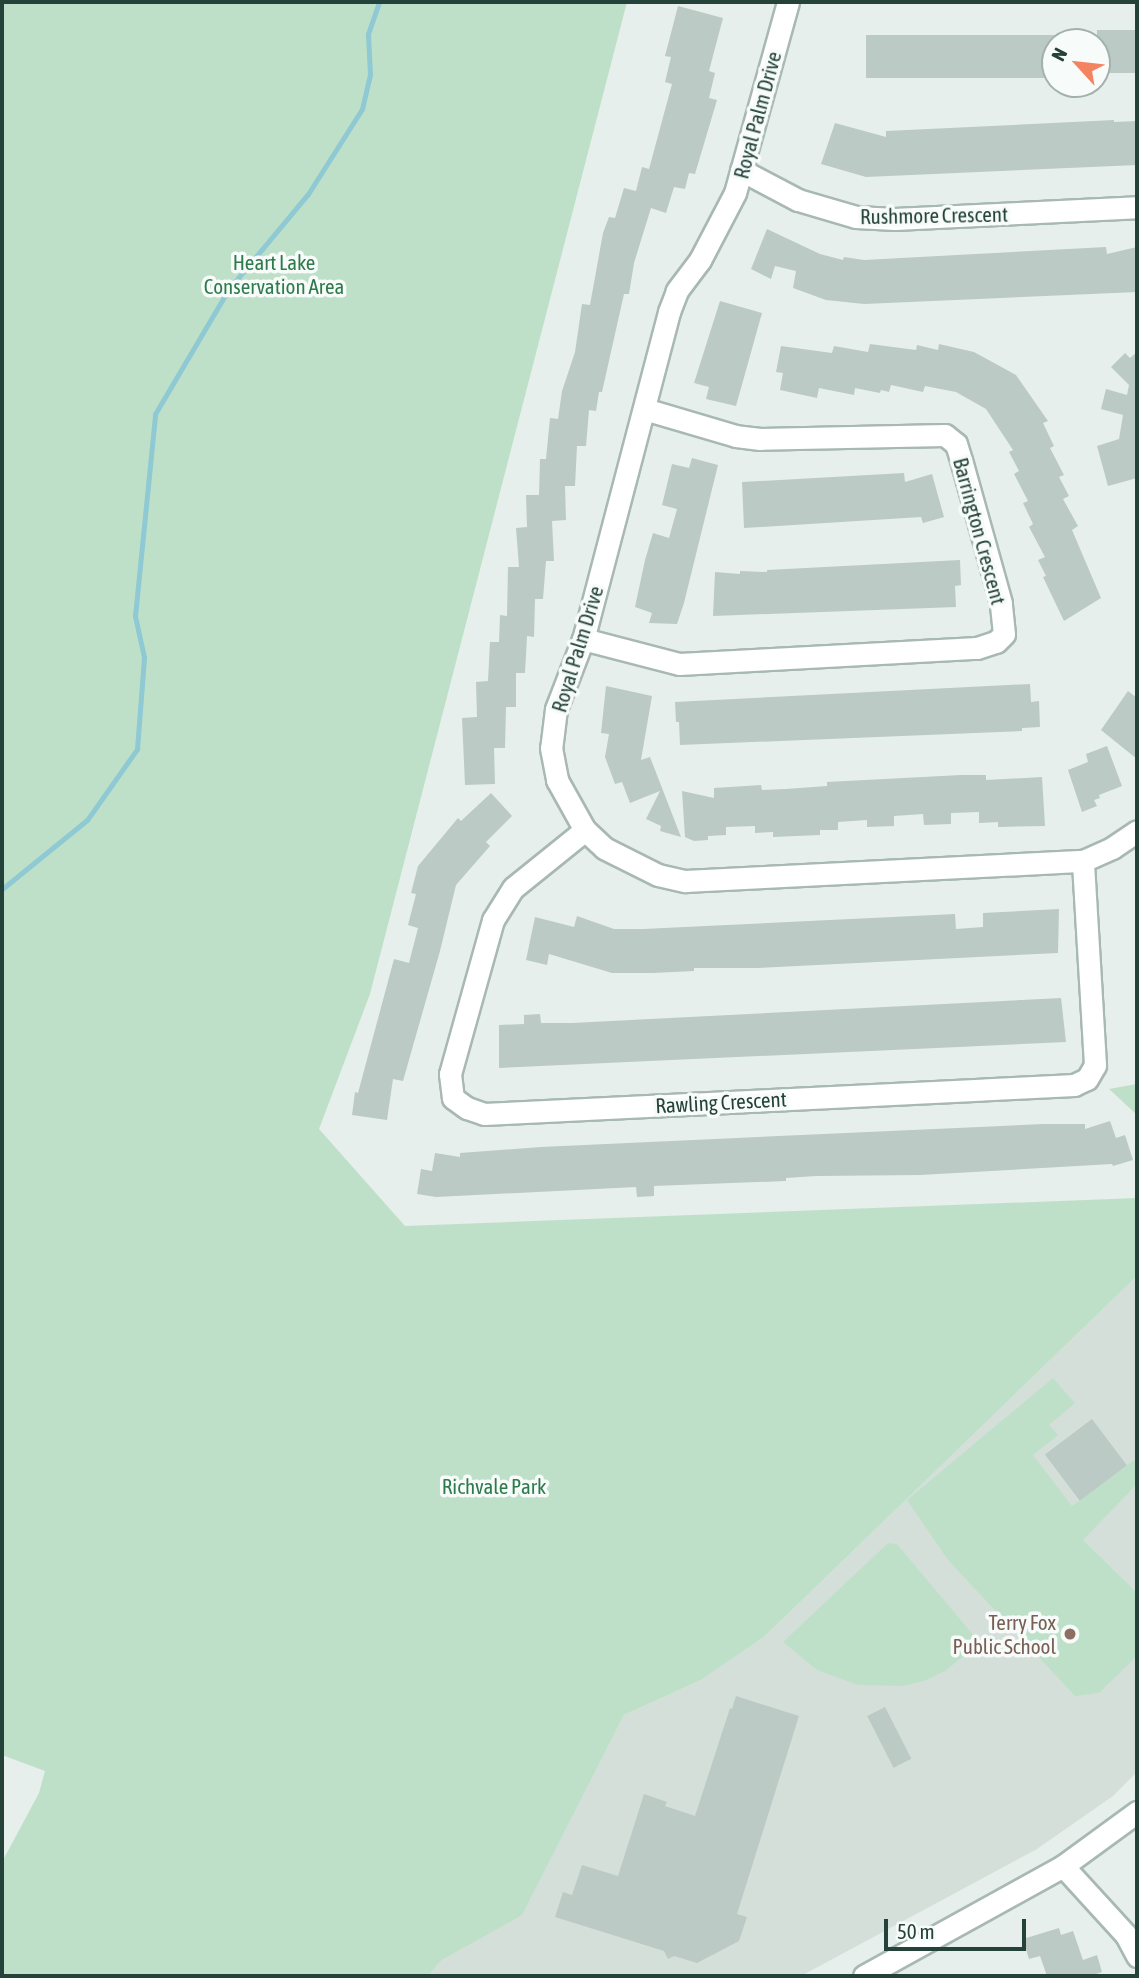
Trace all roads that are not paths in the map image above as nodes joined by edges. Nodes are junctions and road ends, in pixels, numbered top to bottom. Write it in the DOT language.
graph roads {
  1 [pos="789,2"];
  2 [pos="741,170"];
  3 [pos="1137,207"];
  4 [pos="644,409"];
  5 [pos="583,639"];
  6 [pos="585,830"];
  7 [pos="1137,831"];
  8 [pos="1083,861"];
  9 [pos="1137,1812"];
  10 [pos="1063,1867"];
  11 [pos="1137,1956"];
  12 [pos="889,1971"];
  13 [pos="864,1976"];
  1 -- 2 [label="street, Royal Palm Drive"];
  2 -- 3 [label="street, Rushmore Crescent"];
  2 -- 4 [label="street, Royal Palm Drive"];
  4 -- 5 [label="street, Royal Palm Drive"];
  4 -- 5 [label="street, Barrington Crescent"];
  5 -- 6 [label="street, Royal Palm Drive"];
  6 -- 8 [label="street, Royal Palm Drive"];
  6 -- 8 [label="street, Rawling Crescent"];
  7 -- 8 [label="street, Royal Palm Drive"];
  9 -- 10 [label="street"];
  10 -- 11 [label="street"];
  10 -- 12 [label="street"];
  12 -- 13 [label="street"];
}
